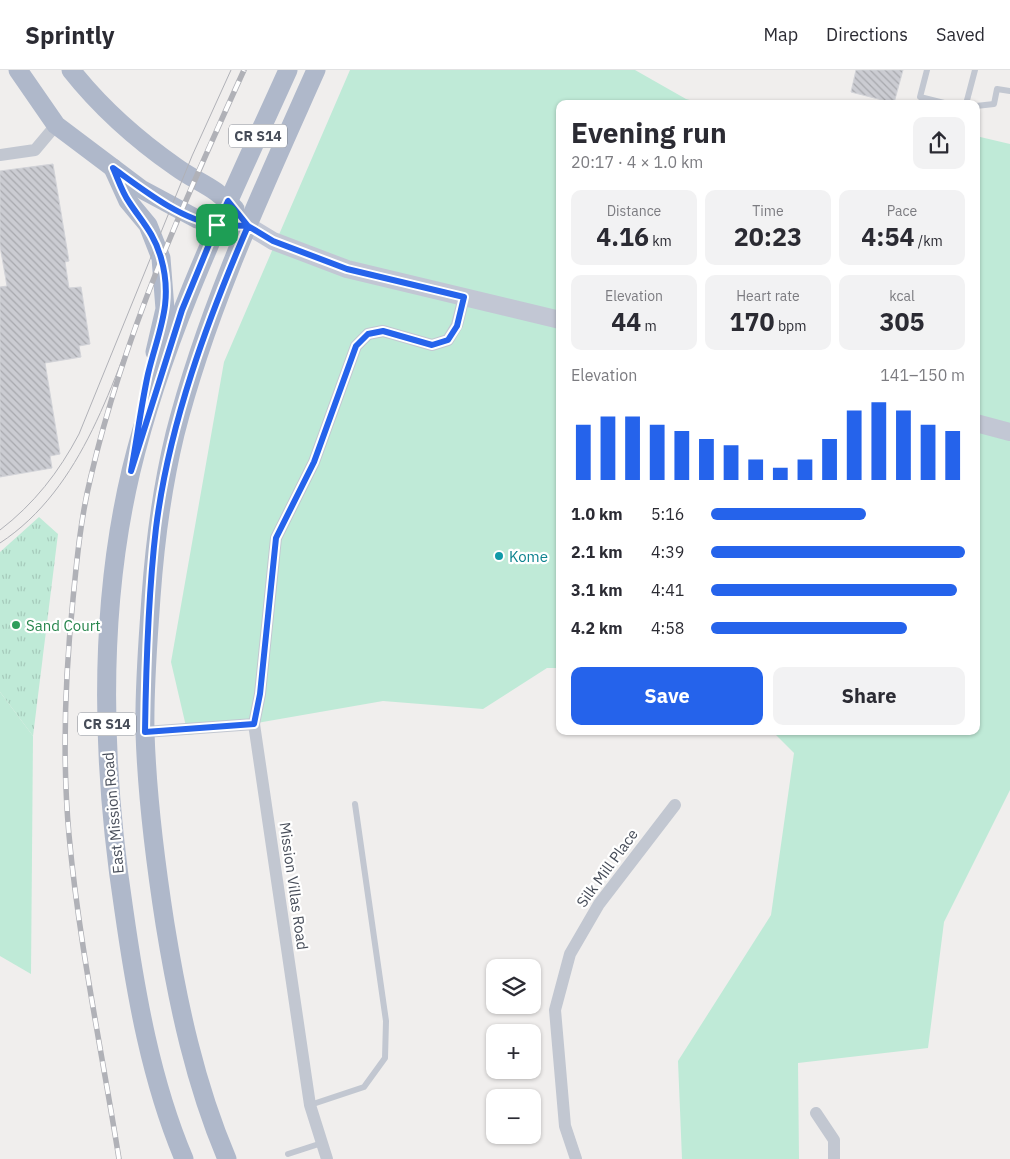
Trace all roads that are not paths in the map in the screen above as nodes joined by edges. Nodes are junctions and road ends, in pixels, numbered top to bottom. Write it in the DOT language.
graph roads {
  1 [pos="18,70"];
  2 [pos="71,70"];
  3 [pos="288,70"];
  4 [pos="316,70"];
  5 [pos="927,70"];
  6 [pos="974,70"];
  7 [pos="1010,91"];
  8 [pos="932,100"];
  9 [pos="967,100"];
  10 [pos="980,106"];
  11 [pos="56,125"];
  12 [pos="0,155"];
  13 [pos="113,168"];
  14 [pos="228,201"];
  15 [pos="217,225"];
  16 [pos="248,226"];
  17 [pos="464,297"];
  18 [pos="556,319"];
  19 [pos="980,424"];
  20 [pos="1010,432"];
  21 [pos="131,471"];
  22 [pos="254,724"];
  23 [pos="145,732"];
  24 [pos="355,804"];
  25 [pos="675,805"];
  26 [pos="310,1104"];
  27 [pos="816,1114"];
  28 [pos="322,1143"];
  29 [pos="288,1154"];
  30 [pos="184,1159"];
  31 [pos="226,1159"];
  32 [pos="327,1159"];
  33 [pos="576,1159"];
  34 [pos="834,1159"];
  1 -- 11 [label="main road"];
  2 -- 14 [label="main road"];
  3 -- 14 [label="main road, East Mission Road / CR S14"];
  4 -- 16 [label="main road, CR S14"];
  5 -- 8 [label="lane"];
  6 -- 9 [label="lane"];
  7 -- 10 [label="lane"];
  11 -- 12 [label="street"];
  11 -- 13 [label="main road"];
  13 -- 15 [label="main road"];
  13 -- 21 [label="main road"];
  14 -- 15 [label="main road, East Mission Road / CR S14"];
  14 -- 16 [label="main road"];
  15 -- 16 [label="main road"];
  15 -- 21 [label="main road, East Mission Road / CR S14"];
  16 -- 17 [label="main road"];
  16 -- 23 [label="main road, CR S14"];
  17 -- 18 [label="main road"];
  17 -- 22 [label="street, Mission Villas Road"];
  19 -- 20 [label="main road"];
  21 -- 30 [label="main road, East Mission Road / CR S14"];
  22 -- 23 [label="street"];
  22 -- 26 [label="street, Mission Villas Road"];
  23 -- 31 [label="main road, CR S14"];
  24 -- 26 [label="lane"];
  25 -- 33 [label="street, Silk Mill Place"];
  26 -- 28 [label="street, Mission Villas Road"];
  27 -- 34 [label="street"];
  28 -- 29 [label="lane"];
  28 -- 32 [label="street, Mission Villas Road"];
}
